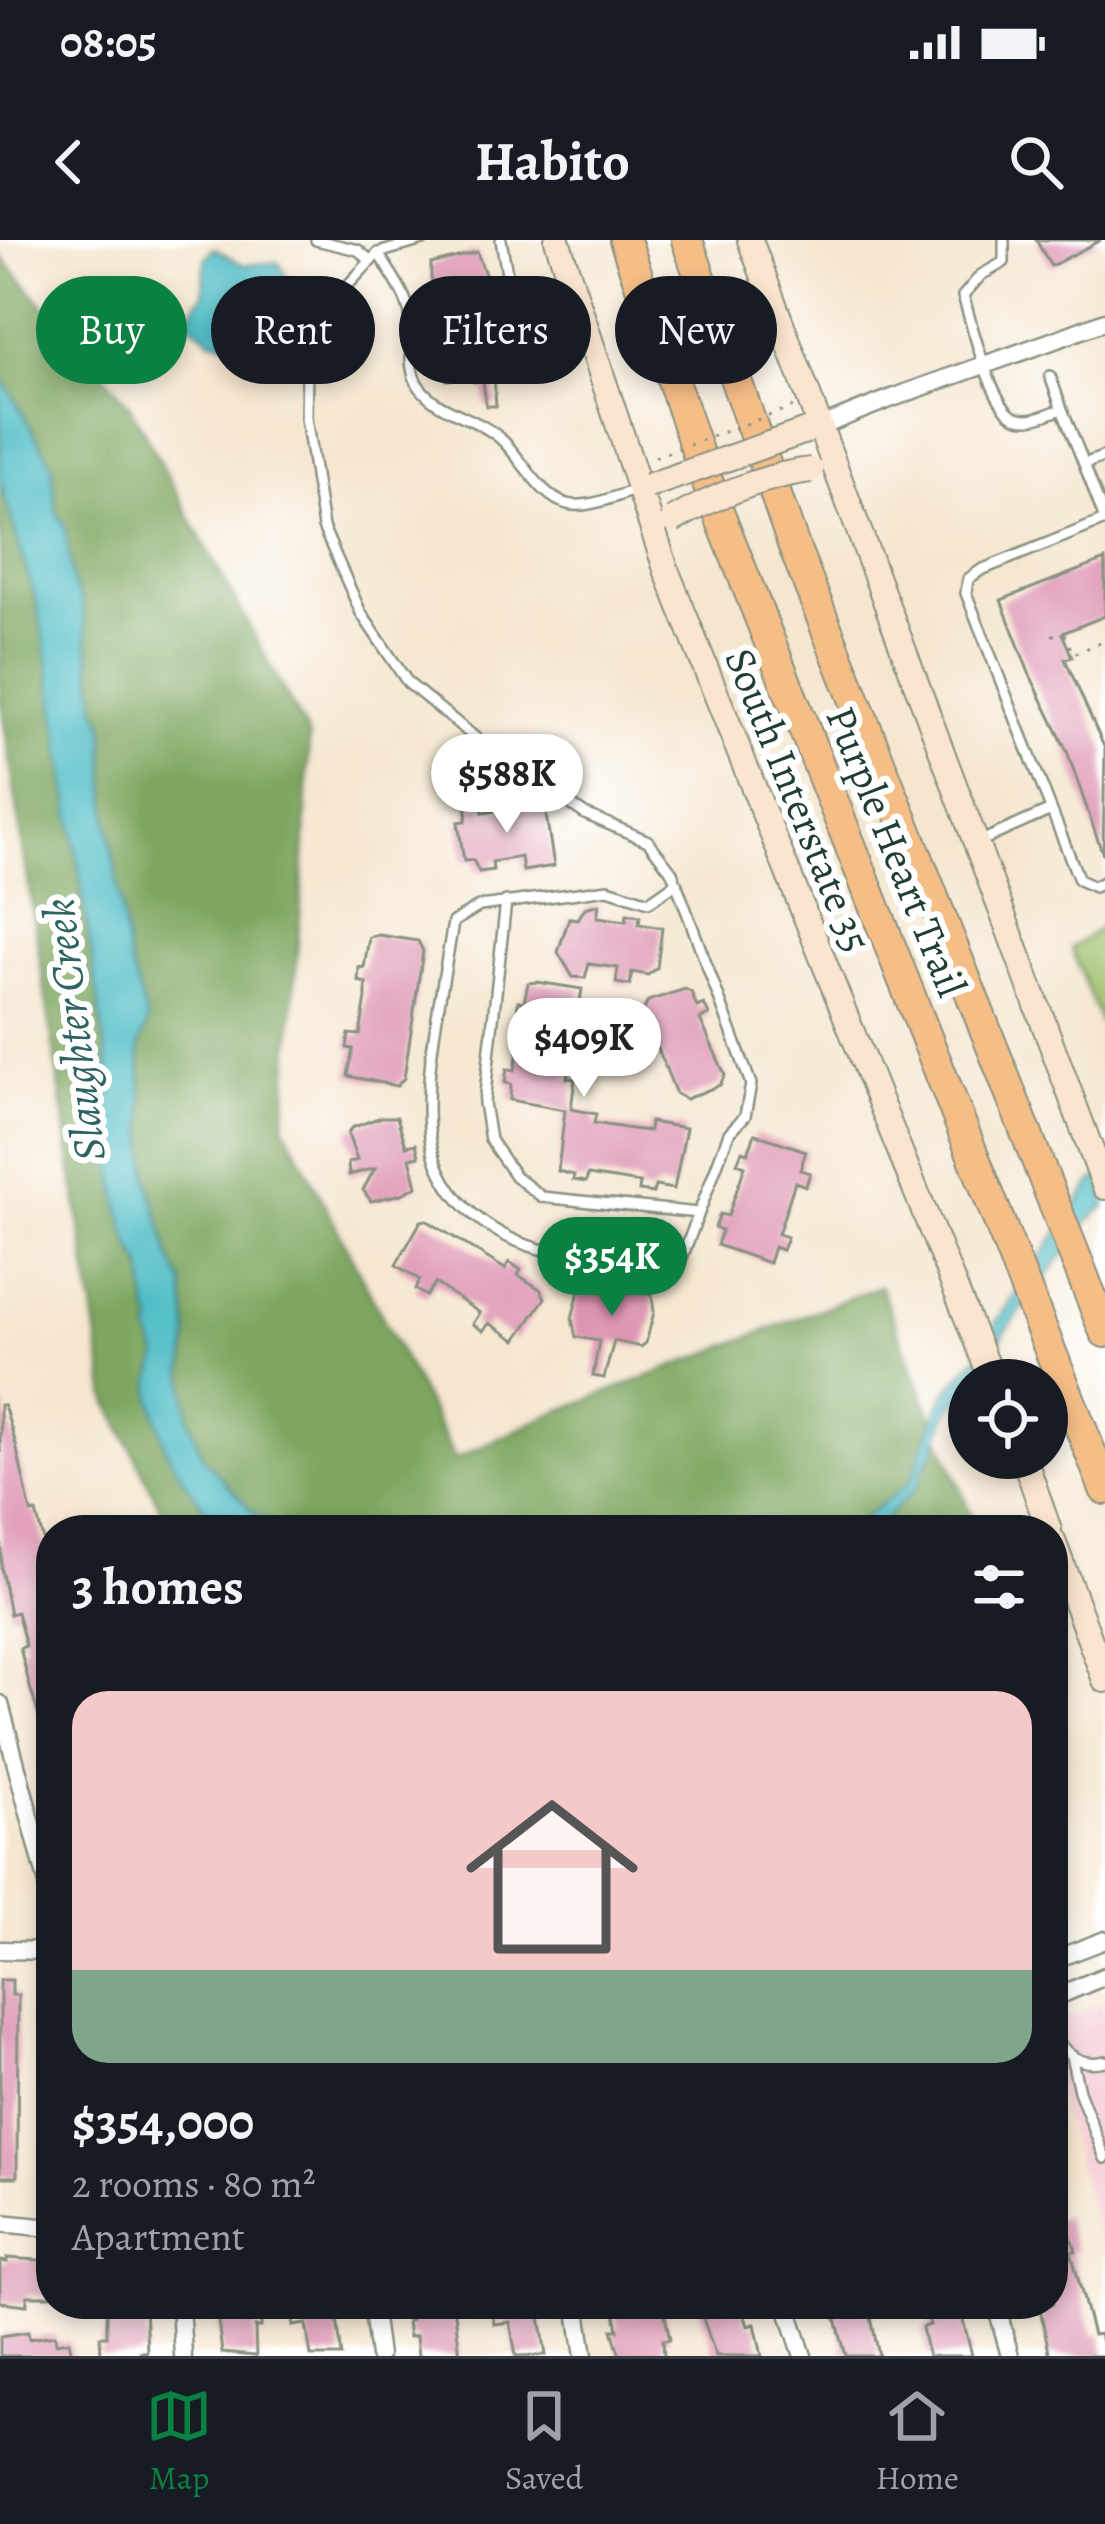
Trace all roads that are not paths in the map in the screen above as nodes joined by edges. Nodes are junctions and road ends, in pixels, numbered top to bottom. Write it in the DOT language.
graph roads {
  1 [pos="316,240"];
  2 [pos="423,240"];
  3 [pos="501,240"];
  4 [pos="556,240"];
  5 [pos="612,240"];
  6 [pos="625,240"];
  7 [pos="687,240"];
  8 [pos="750,240"];
  9 [pos="1004,240"];
  10 [pos="375,257"];
  11 [pos="507,276"];
  12 [pos="628,276"];
  13 [pos="637,276"];
  14 [pos="1105,321"];
  15 [pos="986,366"];
  16 [pos="1050,376"];
  17 [pos="674,384"];
  18 [pos="1062,409"];
  19 [pos="814,428"];
  20 [pos="1105,456"];
  21 [pos="1084,464"];
  22 [pos="644,487"];
  23 [pos="851,508"];
  24 [pos="667,572"];
  25 [pos="1052,810"];
  26 [pos="976,843"];
  27 [pos="1105,881"];
  28 [pos="676,883"];
  29 [pos="506,901"];
  30 [pos="1105,1187"];
  31 [pos="698,1213"];
  32 [pos="1105,1332"];
  33 [pos="983,1359"];
  34 [pos="1031,1479"];
  35 [pos="1105,1489"];
  36 [pos="1044,1515"];
  37 [pos="1068,1580"];
  38 [pos="1105,1680"];
  39 [pos="0,1704"];
  40 [pos="36,1840"];
  41 [pos="1105,1940"];
  42 [pos="0,1951"];
  43 [pos="36,1951"];
  44 [pos="1068,1954"];
  45 [pos="1105,1976"];
  46 [pos="1068,1992"];
  47 [pos="1068,2052"];
  48 [pos="1071,2056"];
  49 [pos="1105,2061"];
  50 [pos="1105,2158"];
  51 [pos="0,2224"];
  52 [pos="36,2227"];
  53 [pos="181,2319"];
  54 [pos="374,2319"];
  55 [pos="578,2319"];
  56 [pos="791,2319"];
  57 [pos="1000,2319"];
  58 [pos="183,2356"];
  59 [pos="379,2356"];
  60 [pos="584,2356"];
  61 [pos="803,2356"];
  62 [pos="1010,2356"];
  1 -- 10 [label="lane"];
  2 -- 10 [label="lane"];
  3 -- 11 [label="lane"];
  4 -- 22 [label="main road, South Interstate 35"];
  5 -- 12 [label="highway"];
  6 -- 13 [label="highway, Purple Heart Trail"];
  7 -- 32 [label="highway, Purple Heart Trail"];
  8 -- 19 [label="main road"];
  9 -- 15 [label="lane"];
  10 -- 22 [label="lane"];
  10 -- 28 [label="lane"];
  14 -- 15 [label="street"];
  15 -- 18 [label="lane"];
  15 -- 19 [label="street"];
  16 -- 18 [label="lane"];
  17 -- 35 [label="highway, Purple Heart Trail"];
  18 -- 21 [label="lane"];
  19 -- 22 [label="main road, bridge"];
  19 -- 23 [label="main road"];
  20 -- 21 [label="lane"];
  21 -- 25 [label="lane"];
  22 -- 24 [label="main road, South Interstate 35"];
  23 -- 24 [label="main road, bridge"];
  23 -- 26 [label="main road"];
  24 -- 33 [label="main road, South Interstate 35"];
  25 -- 26 [label="lane"];
  25 -- 27 [label="lane"];
  26 -- 30 [label="main road"];
  28 -- 29 [label="lane"];
  28 -- 31 [label="lane"];
  29 -- 31 [label="lane"];
  29 -- 31 [label="lane"];
  34 -- 36 [label="main road"];
  37 -- 38 [label="main road"];
  39 -- 40 [label="street"];
  41 -- 44 [label="street"];
  42 -- 43 [label="street"];
  45 -- 46 [label="street"];
  47 -- 48 [label="lane"];
  48 -- 49 [label="lane"];
  48 -- 50 [label="lane"];
  51 -- 52 [label="street"];
  53 -- 58 [label="street"];
  54 -- 59 [label="street"];
  55 -- 60 [label="street"];
  56 -- 61 [label="street"];
  57 -- 62 [label="street"];
}
